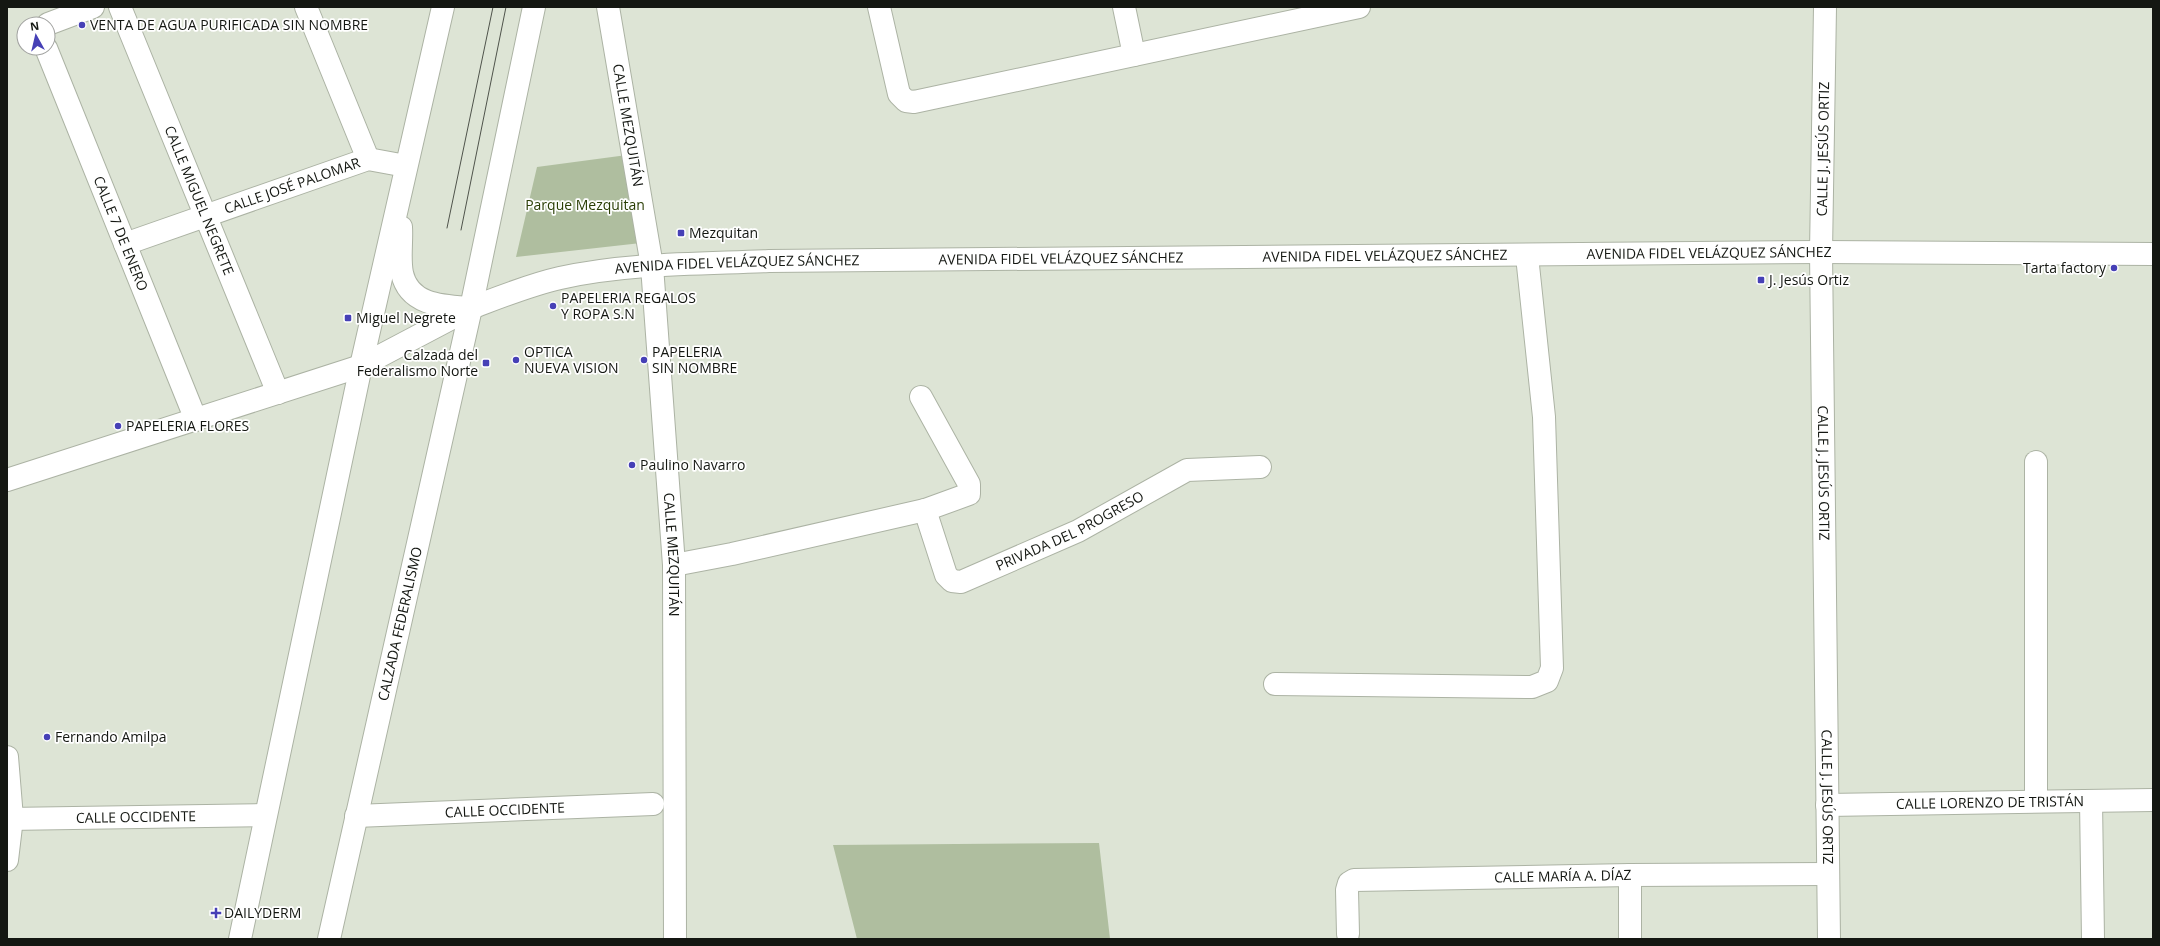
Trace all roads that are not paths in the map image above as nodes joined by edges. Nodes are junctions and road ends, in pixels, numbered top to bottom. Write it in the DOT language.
graph roads {
  1 [pos="93,7"];
  2 [pos="120,7"];
  3 [pos="306,7"];
  4 [pos="444,7"];
  5 [pos="534,7"];
  6 [pos="608,7"];
  7 [pos="879,7"];
  8 [pos="1124,7"];
  9 [pos="1357,7"];
  10 [pos="1825,7"];
  11 [pos="56,21"];
  12 [pos="1134,55"];
  13 [pos="49,56"];
  14 [pos="368,159"];
  15 [pos="406,166"];
  16 [pos="399,197"];
  17 [pos="206,216"];
  18 [pos="125,244"];
  19 [pos="1821,252"];
  20 [pos="2153,254"];
  21 [pos="1527,256"];
  22 [pos="652,266"];
  23 [pos="471,308"];
  24 [pos="361,366"];
  25 [pos="278,393"];
  26 [pos="922,397"];
  27 [pos="196,420"];
  28 [pos="2036,462"];
  29 [pos="1260,466"];
  30 [pos="7,480"];
  31 [pos="925,510"];
  32 [pos="674,565"];
  33 [pos="1275,684"];
  34 [pos="7,757"];
  35 [pos="2153,800"];
  36 [pos="2036,801"];
  37 [pos="2091,801"];
  38 [pos="653,804"];
  39 [pos="1827,805"];
  40 [pos="265,815"];
  41 [pos="356,816"];
  42 [pos="9,818"];
  43 [pos="7,860"];
  44 [pos="1630,874"];
  45 [pos="1828,874"];
  46 [pos="1348,934"];
  47 [pos="240,939"];
  48 [pos="329,939"];
  49 [pos="675,939"];
  50 [pos="1630,939"];
  51 [pos="1829,939"];
  52 [pos="2092,939"];
  1 -- 11 [label="street"];
  2 -- 17 [label="street, CALLE MIGUEL NEGRETE"];
  3 -- 14 [label="street"];
  4 -- 15 [label="street"];
  5 -- 23 [label="street"];
  6 -- 22 [label="street, CALLE MEZQUITÁN"];
  7 -- 12 [label="street"];
  8 -- 12 [label="street"];
  9 -- 12 [label="street"];
  10 -- 19 [label="street, CALLE J. JESÚS ORTIZ"];
  13 -- 18 [label="street, CALLE 7 DE ENERO"];
  14 -- 15 [label="street"];
  14 -- 17 [label="street, CALLE JOSÉ PALOMAR"];
  15 -- 16 [label="street"];
  16 -- 23 [label="street"];
  16 -- 24 [label="street"];
  17 -- 18 [label="street, CALLE JOSÉ PALOMAR"];
  17 -- 25 [label="street, CALLE MIGUEL NEGRETE"];
  18 -- 27 [label="street, CALLE 7 DE ENERO"];
  19 -- 20 [label="street, AVENIDA FIDEL VELÁZQUEZ SÁNCHEZ"];
  19 -- 21 [label="street, AVENIDA FIDEL VELÁZQUEZ SÁNCHEZ"];
  19 -- 39 [label="street, CALLE J. JESÚS ORTIZ"];
  21 -- 22 [label="street, AVENIDA FIDEL VELÁZQUEZ SÁNCHEZ"];
  21 -- 33 [label="street"];
  22 -- 23 [label="street, AVENIDA FIDEL VELÁZQUEZ SÁNCHEZ"];
  22 -- 32 [label="street, CALLE MEZQUITÁN"];
  23 -- 24 [label="street, AVENIDA FIDEL VELÁZQUEZ SÁNCHEZ"];
  23 -- 41 [label="street, CALZADA FEDERALISMO"];
  24 -- 25 [label="street, AVENIDA FIDEL VELÁZQUEZ SÁNCHEZ"];
  24 -- 40 [label="street"];
  25 -- 27 [label="street, AVENIDA FIDEL VELÁZQUEZ SÁNCHEZ"];
  26 -- 31 [label="street"];
  27 -- 30 [label="street, AVENIDA FIDEL VELÁZQUEZ SÁNCHEZ"];
  28 -- 36 [label="street"];
  29 -- 31 [label="street, PRIVADA DEL PROGRESO"];
  31 -- 32 [label="street"];
  32 -- 49 [label="street, CALLE MEZQUITÁN"];
  34 -- 42 [label="street"];
  35 -- 37 [label="street, CALLE LORENZO DE TRISTÁN"];
  36 -- 37 [label="street, CALLE LORENZO DE TRISTÁN"];
  36 -- 39 [label="street, CALLE LORENZO DE TRISTÁN"];
  37 -- 52 [label="street"];
  38 -- 41 [label="street, CALLE OCCIDENTE"];
  39 -- 45 [label="street, CALLE J. JESÚS ORTIZ"];
  40 -- 42 [label="street, CALLE OCCIDENTE"];
  40 -- 47 [label="street"];
  41 -- 48 [label="street, CALZADA FEDERALISMO"];
  42 -- 43 [label="street"];
  44 -- 45 [label="street, CALLE MARÍA A. DÍAZ"];
  44 -- 46 [label="street, CALLE MARÍA A. DÍAZ"];
  44 -- 50 [label="street"];
  45 -- 51 [label="street, CALLE J. JESÚS ORTIZ"];
}
